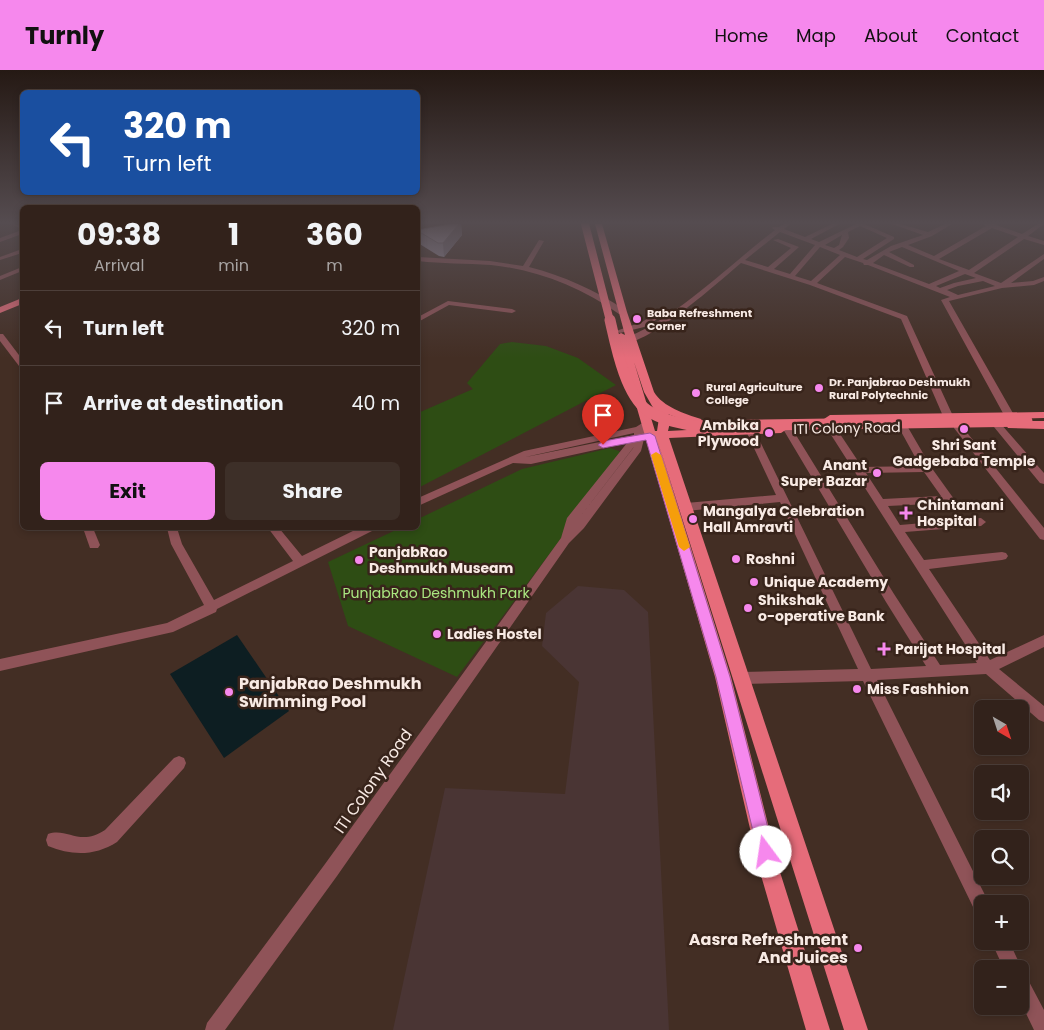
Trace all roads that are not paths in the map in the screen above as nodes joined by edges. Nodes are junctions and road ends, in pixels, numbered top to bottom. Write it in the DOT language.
graph roads {
  1 [pos="492,269"];
  2 [pos="525,269"];
  3 [pos="600,269"];
  4 [pos="603,269"];
  5 [pos="607,269"];
  6 [pos="726,269"];
  7 [pos="728,269"];
  8 [pos="765,269"];
  9 [pos="798,269"];
  10 [pos="828,269"];
  11 [pos="879,269"];
  12 [pos="912,269"];
  13 [pos="956,269"];
  14 [pos="971,269"];
  15 [pos="1026,269"];
  16 [pos="769,270"];
  17 [pos="20,271"];
  18 [pos="722,272"];
  19 [pos="965,273"];
  20 [pos="791,277"];
  21 [pos="0,278"];
  22 [pos="904,278"];
  23 [pos="983,279"];
  24 [pos="1044,279"];
  25 [pos="812,284"];
  26 [pos="1002,286"];
  27 [pos="928,287"];
  28 [pos="939,291"];
  29 [pos="958,297"];
  30 [pos="20,301"];
  31 [pos="2,307"];
  32 [pos="614,308"];
  33 [pos="512,311"];
  34 [pos="420,319"];
  35 [pos="0,336"];
  36 [pos="626,336"];
  37 [pos="20,361"];
  38 [pos="649,392"];
  39 [pos="1009,415"];
  40 [pos="948,416"];
  41 [pos="697,422"];
  42 [pos="1044,423"];
  43 [pos="997,425"];
  44 [pos="903,426"];
  45 [pos="957,426"];
  46 [pos="831,427"];
  47 [pos="788,429"];
  48 [pos="649,431"];
  49 [pos="751,431"];
  50 [pos="927,469"];
  51 [pos="860,470"];
  52 [pos="1044,480"];
  53 [pos="784,498"];
  54 [pos="420,501"];
  55 [pos="880,503"];
  56 [pos="684,515"];
  57 [pos="981,522"];
  58 [pos="896,529"];
  59 [pos="89,530"];
  60 [pos="173,530"];
  61 [pos="275,530"];
  62 [pos="364,530"];
  63 [pos="1044,536"];
  64 [pos="94,544"];
  65 [pos="1002,556"];
  66 [pos="301,563"];
  67 [pos="920,566"];
  68 [pos="212,608"];
  69 [pos="1044,641"];
  70 [pos="0,665"];
  71 [pos="988,668"];
  72 [pos="937,671"];
  73 [pos="867,675"];
  74 [pos="742,678"];
  75 [pos="1044,715"];
  76 [pos="179,763"];
  77 [pos="54,840"];
  78 [pos="976,895"];
  79 [pos="1029,1000"];
  80 [pos="214,1030"];
  81 [pos="818,1030"];
  82 [pos="856,1030"];
  83 [pos="1044,1030"];
  1 -- 32 [label="street"];
  2 -- 32 [label="street"];
  3 -- 32 [label="main road, bridge"];
  4 -- 32 [label="main road"];
  5 -- 32 [label="main road"];
  6 -- 18 [label="street"];
  7 -- 18 [label="street"];
  8 -- 16 [label="street"];
  9 -- 20 [label="street"];
  10 -- 25 [label="street"];
  11 -- 22 [label="street"];
  12 -- 22 [label="street"];
  13 -- 19 [label="street"];
  14 -- 19 [label="street"];
  15 -- 26 [label="street"];
  16 -- 20 [label="street"];
  17 -- 21 [label="street"];
  18 -- 36 [label="street"];
  19 -- 23 [label="street"];
  19 -- 27 [label="street"];
  20 -- 25 [label="street"];
  22 -- 27 [label="street"];
  23 -- 26 [label="street"];
  23 -- 28 [label="street"];
  24 -- 26 [label="street"];
  25 -- 40 [label="street"];
  26 -- 29 [label="street"];
  27 -- 28 [label="street"];
  28 -- 29 [label="street"];
  29 -- 39 [label="street"];
  30 -- 31 [label="main road"];
  32 -- 36 [label="main road"];
  32 -- 42 [label="main road, bridge"];
  33 -- 34 [label="street"];
  35 -- 37 [label="street"];
  36 -- 38 [label="main road"];
  36 -- 48 [label="main road"];
  38 -- 41 [label="main road"];
  38 -- 48 [label="main road"];
  39 -- 40 [label="main road"];
  39 -- 42 [label="main road"];
  40 -- 41 [label="main road"];
  41 -- 48 [label="main road"];
  42 -- 43 [label="main road, ITI Colony Road"];
  43 -- 45 [label="main road, ITI Colony Road"];
  43 -- 52 [label="street"];
  44 -- 45 [label="main road, ITI Colony Road"];
  44 -- 46 [label="main road, ITI Colony Road"];
  44 -- 50 [label="street"];
  45 -- 63 [label="street"];
  46 -- 47 [label="main road, ITI Colony Road"];
  46 -- 51 [label="street"];
  47 -- 49 [label="main road, ITI Colony Road"];
  47 -- 72 [label="street"];
  48 -- 49 [label="main road, ITI Colony Road"];
  48 -- 54 [label="street"];
  48 -- 56 [label="main road"];
  48 -- 80 [label="street, ITI Colony Road"];
  49 -- 53 [label="street"];
  50 -- 51 [label="street"];
  50 -- 55 [label="street"];
  51 -- 55 [label="street"];
  53 -- 56 [label="street"];
  53 -- 73 [label="street"];
  55 -- 58 [label="street"];
  56 -- 74 [label="main road"];
  56 -- 81 [label="main road"];
  57 -- 58 [label="street"];
  58 -- 67 [label="street"];
  59 -- 64 [label="street"];
  60 -- 68 [label="street"];
  61 -- 66 [label="street"];
  62 -- 66 [label="street"];
  65 -- 67 [label="street"];
  66 -- 68 [label="street"];
  67 -- 71 [label="street"];
  68 -- 70 [label="street"];
  69 -- 71 [label="street"];
  71 -- 72 [label="street"];
  71 -- 75 [label="street"];
  72 -- 73 [label="street"];
  73 -- 74 [label="street"];
  73 -- 78 [label="street"];
  74 -- 82 [label="main road"];
  76 -- 77 [label="street"];
  79 -- 83 [label="street"];
}
